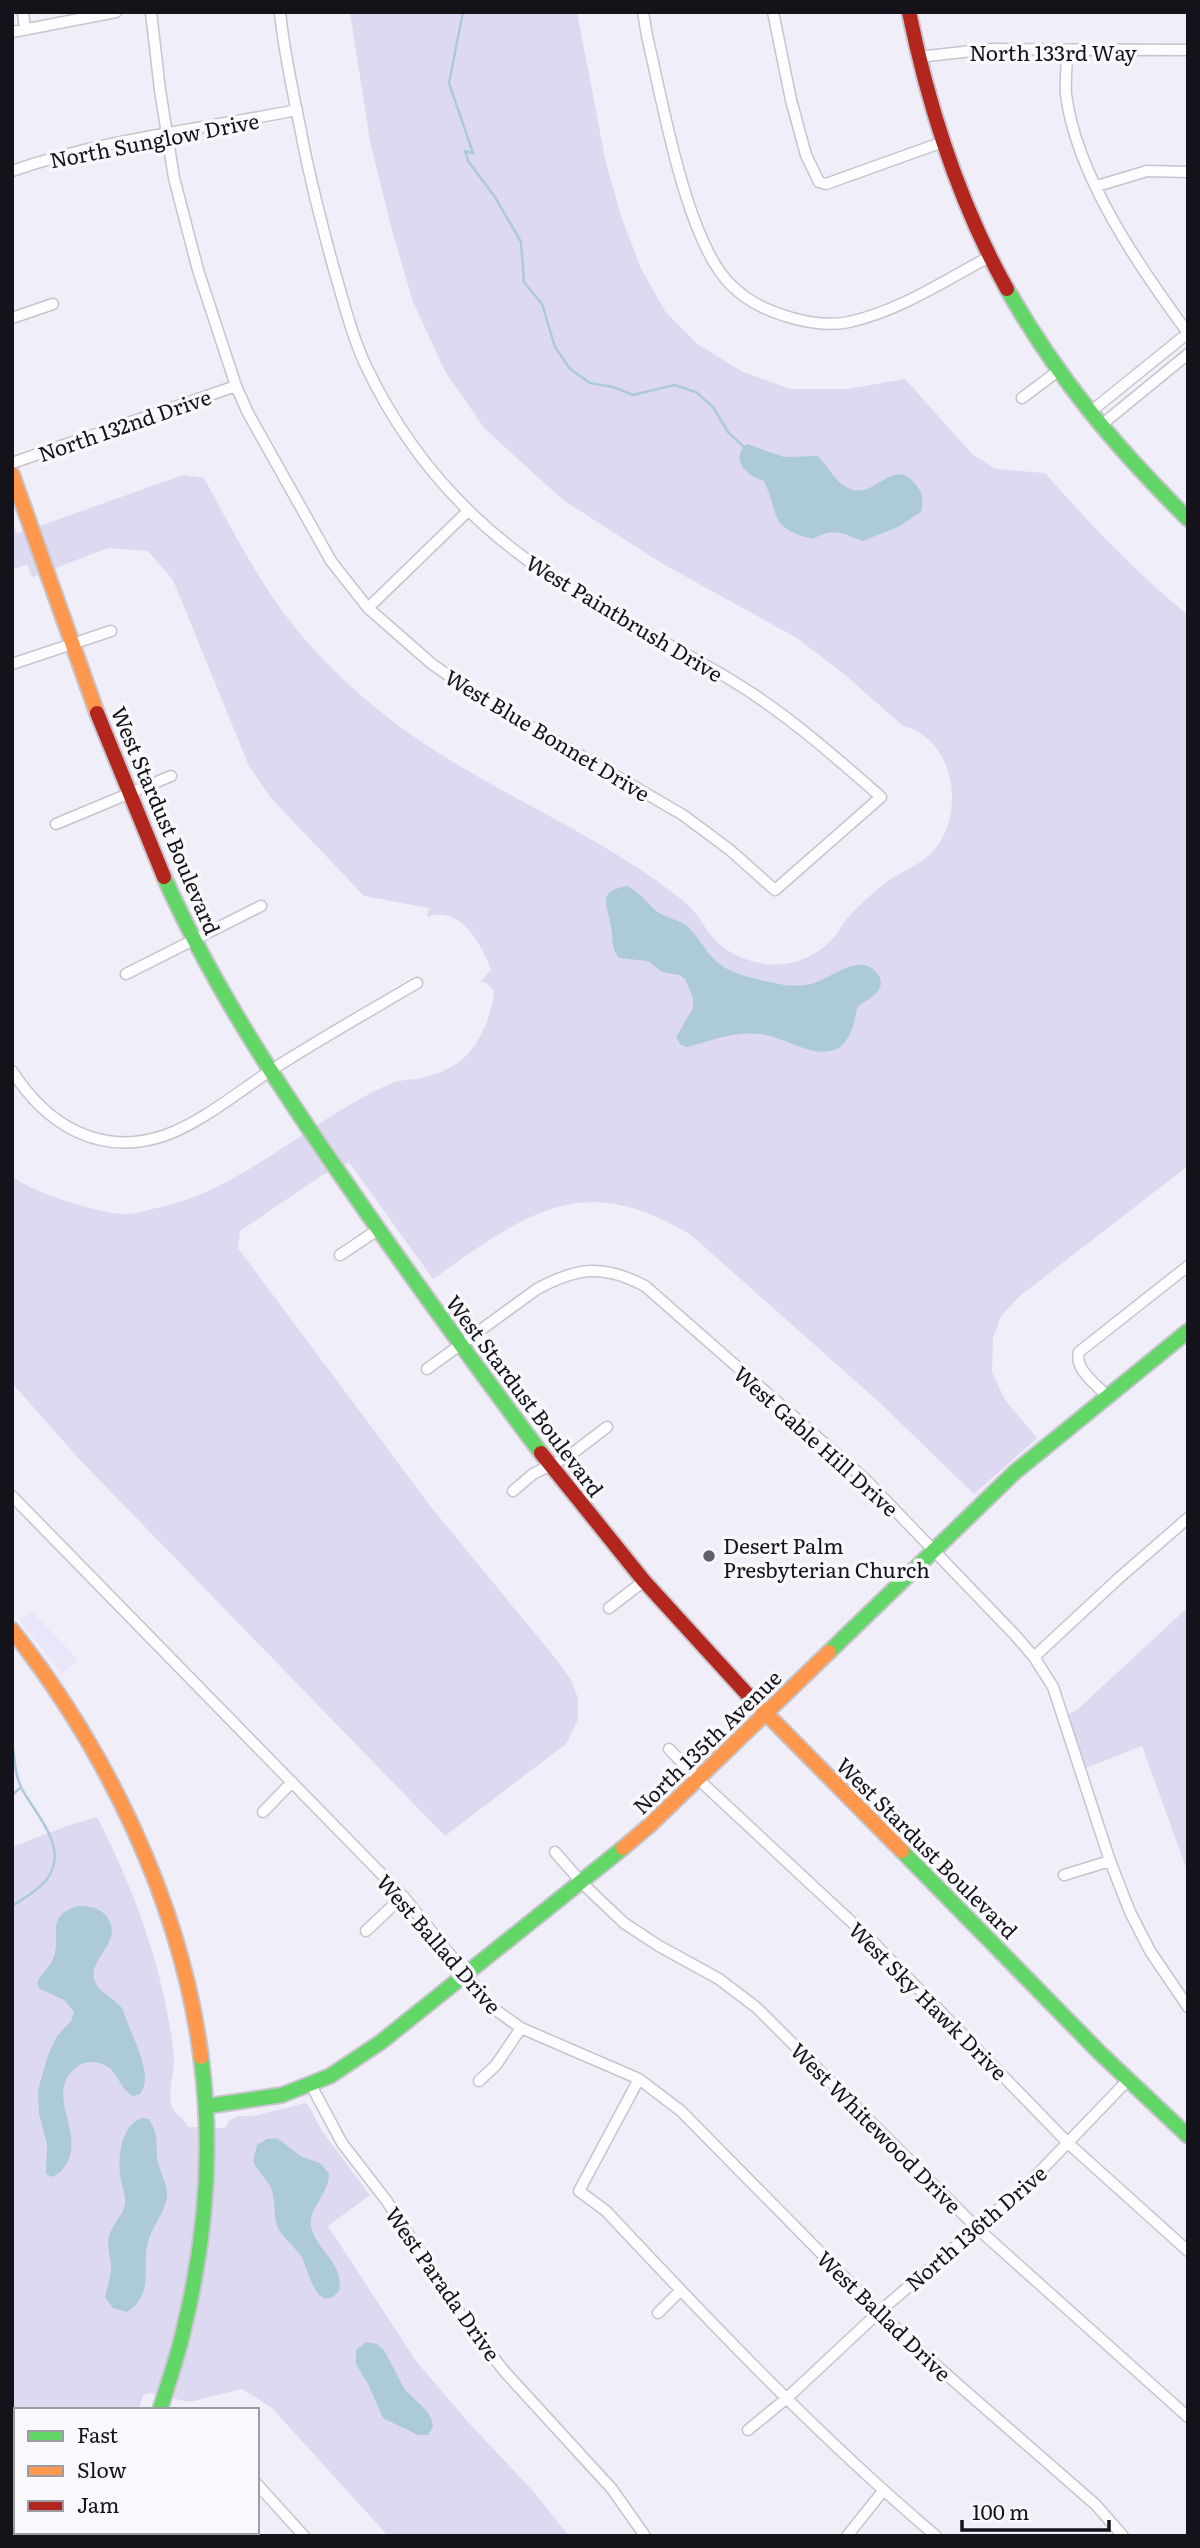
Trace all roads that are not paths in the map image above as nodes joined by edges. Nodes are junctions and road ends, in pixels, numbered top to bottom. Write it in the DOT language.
graph roads {
  1 [pos="23,12"];
  2 [pos="116,12"];
  3 [pos="151,12"];
  4 [pos="280,12"];
  5 [pos="643,12"];
  6 [pos="773,12"];
  7 [pos="909,12"];
  8 [pos="25,29"];
  9 [pos="12,32"];
  10 [pos="1067,51"];
  11 [pos="1188,51"];
  12 [pos="918,57"];
  13 [pos="297,110"];
  14 [pos="166,132"];
  15 [pos="943,142"];
  16 [pos="12,172"];
  17 [pos="1188,172"];
  18 [pos="1097,187"];
  19 [pos="989,257"];
  20 [pos="53,304"];
  21 [pos="12,318"];
  22 [pos="1188,333"];
  23 [pos="1188,354"];
  24 [pos="1148,365"];
  25 [pos="1058,370"];
  26 [pos="1158,378"];
  27 [pos="236,386"];
  28 [pos="1022,398"];
  29 [pos="1089,413"];
  30 [pos="1100,426"];
  31 [pos="12,463"];
  32 [pos="12,474"];
  33 [pos="468,511"];
  34 [pos="1188,519"];
  35 [pos="368,608"];
  36 [pos="111,631"];
  37 [pos="72,643"];
  38 [pos="12,664"];
  39 [pos="171,776"];
  40 [pos="129,794"];
  41 [pos="56,824"];
  42 [pos="775,890"];
  43 [pos="261,906"];
  44 [pos="194,940"];
  45 [pos="126,974"];
  46 [pos="417,982"];
  47 [pos="12,1071"];
  48 [pos="270,1071"];
  49 [pos="379,1229"];
  50 [pos="340,1255"];
  51 [pos="1188,1266"];
  52 [pos="1188,1331"];
  53 [pos="461,1346"];
  54 [pos="427,1369"];
  55 [pos="1106,1395"];
  56 [pos="607,1427"];
  57 [pos="549,1466"];
  58 [pos="513,1491"];
  59 [pos="12,1496"];
  60 [pos="1188,1518"];
  61 [pos="934,1549"];
  62 [pos="644,1581"];
  63 [pos="610,1608"];
  64 [pos="12,1630"];
  65 [pos="1034,1657"];
  66 [pos="766,1713"];
  67 [pos="669,1749"];
  68 [pos="698,1779"];
  69 [pos="292,1782"];
  70 [pos="263,1812"];
  71 [pos="555,1852"];
  72 [pos="1110,1861"];
  73 [pos="1064,1875"];
  74 [pos="582,1883"];
  75 [pos="403,1896"];
  76 [pos="366,1931"];
  77 [pos="466,1974"];
  78 [pos="1188,2007"];
  79 [pos="521,2028"];
  80 [pos="639,2079"];
  81 [pos="1128,2080"];
  82 [pos="479,2081"];
  83 [pos="310,2085"];
  84 [pos="208,2106"];
  85 [pos="1188,2136"];
  86 [pos="1068,2143"];
  87 [pos="978,2228"];
  88 [pos="1188,2252"];
  89 [pos="681,2290"];
  90 [pos="658,2312"];
  91 [pos="879,2312"];
  92 [pos="787,2399"];
  93 [pos="161,2408"];
  94 [pos="1188,2417"];
  95 [pos="748,2430"];
  96 [pos="259,2486"];
  97 [pos="883,2491"];
  98 [pos="304,2536"];
  99 [pos="645,2536"];
  100 [pos="847,2536"];
  101 [pos="936,2536"];
  102 [pos="1123,2536"];
  1 -- 8 [label="street"];
  2 -- 8 [label="street"];
  3 -- 14 [label="street, West Blue Bonnet Drive"];
  4 -- 13 [label="street, West Paintbrush Drive"];
  5 -- 19 [label="street"];
  6 -- 15 [label="street"];
  7 -- 12 [label="street"];
  8 -- 9 [label="street"];
  10 -- 11 [label="street, North 133rd Way"];
  10 -- 12 [label="street, North 133rd Way"];
  10 -- 18 [label="street"];
  12 -- 15 [label="street"];
  13 -- 14 [label="street, North Sunglow Drive"];
  13 -- 33 [label="street, West Paintbrush Drive"];
  14 -- 16 [label="street, North Sunglow Drive"];
  14 -- 27 [label="street, West Blue Bonnet Drive"];
  15 -- 19 [label="street"];
  17 -- 18 [label="street"];
  18 -- 22 [label="street"];
  19 -- 25 [label="street"];
  20 -- 21 [label="street"];
  22 -- 24 [label="street"];
  23 -- 26 [label="street"];
  24 -- 26 [label="street"];
  24 -- 29 [label="street"];
  25 -- 28 [label="street"];
  25 -- 29 [label="street"];
  26 -- 30 [label="street"];
  27 -- 31 [label="street, North 132nd Drive"];
  27 -- 35 [label="street, West Blue Bonnet Drive"];
  29 -- 30 [label="street"];
  30 -- 34 [label="street"];
  32 -- 37 [label="street, West Stardust Boulevard"];
  33 -- 35 [label="street"];
  33 -- 42 [label="street, West Paintbrush Drive"];
  35 -- 42 [label="street, West Blue Bonnet Drive"];
  36 -- 37 [label="street"];
  37 -- 38 [label="street"];
  37 -- 40 [label="street, West Stardust Boulevard"];
  39 -- 40 [label="street"];
  40 -- 41 [label="street"];
  40 -- 44 [label="street, West Stardust Boulevard"];
  43 -- 44 [label="street"];
  44 -- 45 [label="street"];
  44 -- 48 [label="street, West Stardust Boulevard"];
  46 -- 48 [label="street"];
  47 -- 48 [label="street"];
  48 -- 49 [label="street, West Stardust Boulevard"];
  49 -- 50 [label="street"];
  49 -- 53 [label="street, West Stardust Boulevard"];
  51 -- 55 [label="street"];
  52 -- 55 [label="street, North 135th Avenue"];
  53 -- 54 [label="street"];
  53 -- 57 [label="street, West Stardust Boulevard"];
  53 -- 61 [label="street, West Gable Hill Drive"];
  55 -- 61 [label="street, North 135th Avenue"];
  56 -- 57 [label="street"];
  57 -- 58 [label="street"];
  57 -- 62 [label="street, West Stardust Boulevard"];
  59 -- 69 [label="street, West Ballad Drive"];
  60 -- 65 [label="street"];
  61 -- 65 [label="street, West Gable Hill Drive"];
  61 -- 66 [label="street, North 135th Avenue"];
  62 -- 63 [label="street"];
  62 -- 66 [label="street, West Stardust Boulevard"];
  64 -- 84 [label="street"];
  65 -- 72 [label="street, West Gable Hill Drive"];
  66 -- 68 [label="street, North 135th Avenue"];
  66 -- 81 [label="street, West Stardust Boulevard"];
  67 -- 68 [label="street, West Sky Hawk Drive"];
  68 -- 74 [label="street, North 135th Avenue"];
  68 -- 86 [label="street, West Sky Hawk Drive"];
  69 -- 70 [label="street"];
  69 -- 75 [label="street, West Ballad Drive"];
  71 -- 74 [label="street, West Whitewood Drive"];
  72 -- 73 [label="street"];
  72 -- 78 [label="street, West Gable Hill Drive"];
  74 -- 77 [label="street, North 135th Avenue"];
  74 -- 87 [label="street, West Whitewood Drive"];
  75 -- 76 [label="street"];
  75 -- 77 [label="street, West Ballad Drive"];
  77 -- 79 [label="street, West Ballad Drive"];
  77 -- 83 [label="street, North 135th Avenue"];
  79 -- 80 [label="street, West Ballad Drive"];
  79 -- 82 [label="street"];
  80 -- 89 [label="street"];
  80 -- 91 [label="street, West Ballad Drive"];
  81 -- 85 [label="street, West Stardust Boulevard"];
  81 -- 86 [label="street, North 136th Drive"];
  83 -- 84 [label="street, North 135th Avenue"];
  83 -- 99 [label="street, West Parada Drive"];
  84 -- 93 [label="street"];
  86 -- 87 [label="street, North 136th Drive"];
  86 -- 88 [label="street, West Sky Hawk Drive"];
  87 -- 91 [label="street, North 136th Drive"];
  87 -- 94 [label="street, West Whitewood Drive"];
  89 -- 90 [label="street"];
  89 -- 92 [label="street"];
  91 -- 92 [label="street, North 136th Drive"];
  91 -- 102 [label="street, West Ballad Drive"];
  92 -- 95 [label="street, North 136th Drive"];
  92 -- 97 [label="street"];
  96 -- 98 [label="street"];
  97 -- 100 [label="street"];
  97 -- 101 [label="street"];
}
